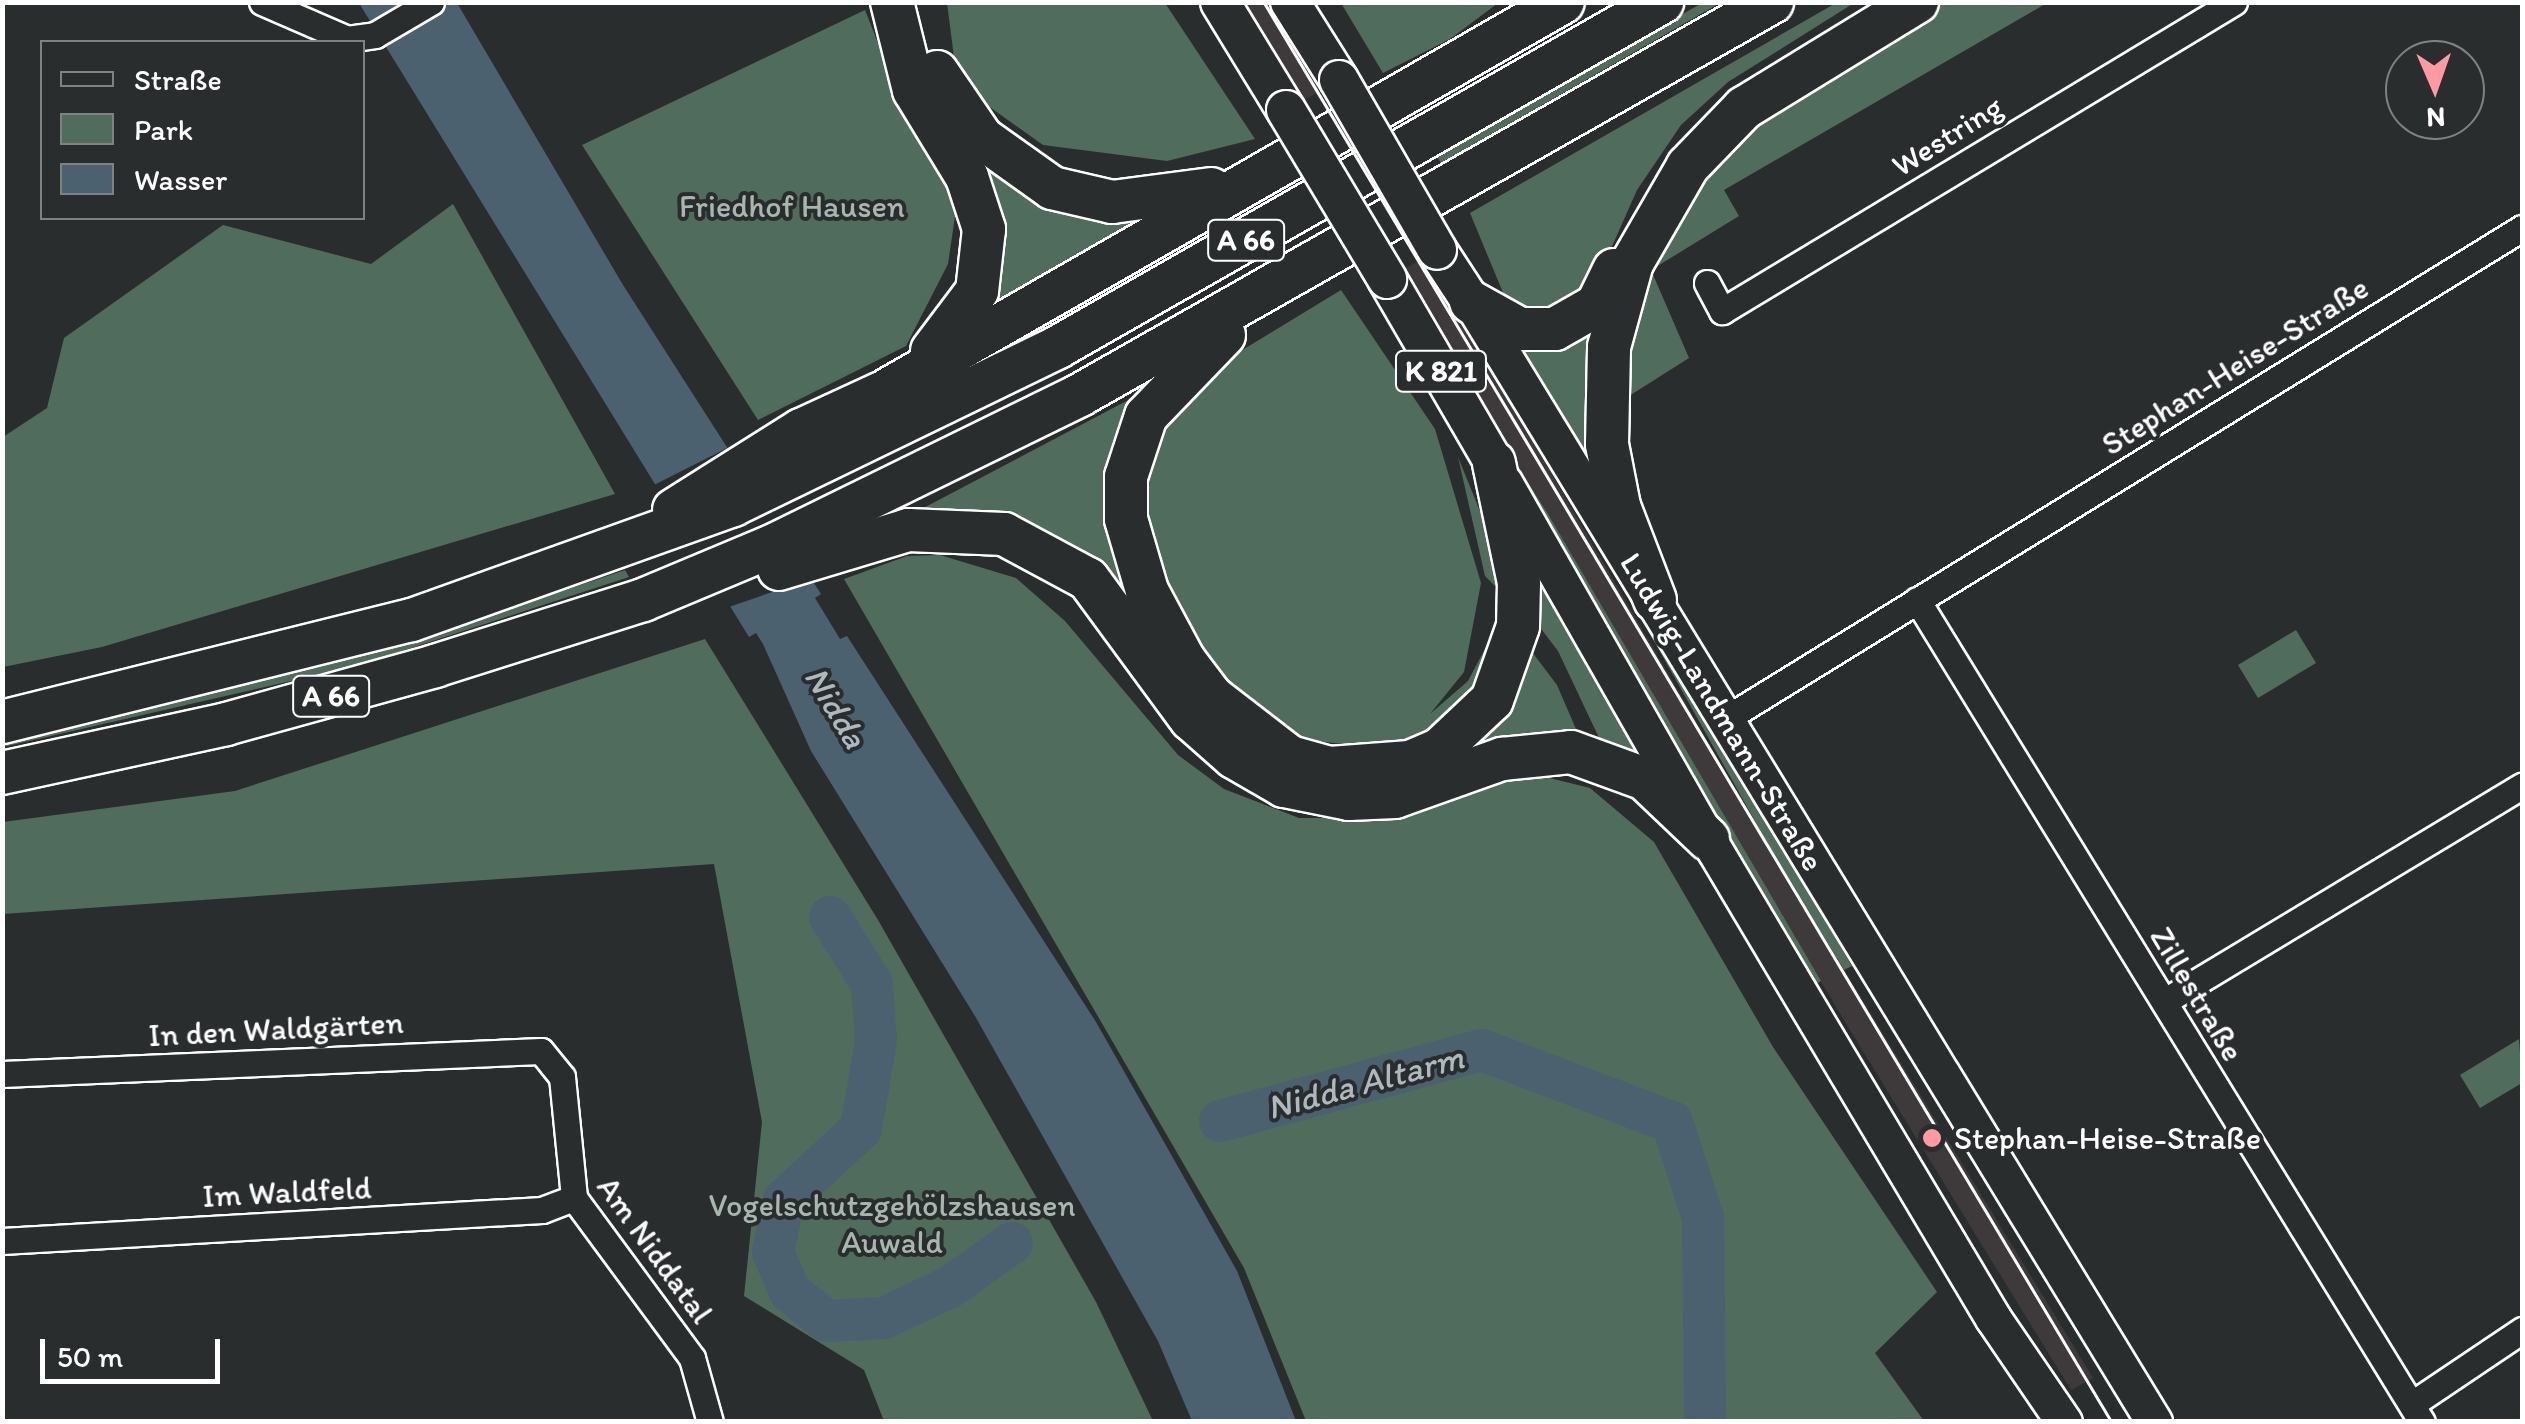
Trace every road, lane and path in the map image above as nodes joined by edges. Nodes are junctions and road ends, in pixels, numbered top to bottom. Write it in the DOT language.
graph roads {
  1 [pos="262,2"];
  2 [pos="430,2"];
  3 [pos="892,2"];
  4 [pos="919,2"];
  5 [pos="1220,2"];
  6 [pos="1290,2"];
  7 [pos="1521,2"];
  8 [pos="1563,2"];
  9 [pos="1662,2"];
  10 [pos="1772,2"];
  11 [pos="1892,2"];
  12 [pos="1917,2"];
  13 [pos="2234,2"];
  14 [pos="1436,74"];
  15 [pos="1250,179"];
  16 [pos="2522,228"];
  17 [pos="1294,276"];
  18 [pos="1706,283"];
  19 [pos="1470,302"];
  20 [pos="882,392"];
  21 [pos="812,448"];
  22 [pos="1494,463"];
  23 [pos="859,524"];
  24 [pos="1654,600"];
  25 [pos="1916,600"];
  26 [pos="1727,718"];
  27 [pos="2,722"];
  28 [pos="2,773"];
  29 [pos="2522,786"];
  30 [pos="1708,840"];
  31 [pos="2165,1001"];
  32 [pos="550,1057"];
  33 [pos="2,1074"];
  34 [pos="574,1198"];
  35 [pos="2,1241"];
  36 [pos="2522,1330"];
  37 [pos="2417,1413"];
  38 [pos="710,1422"];
  39 [pos="2064,1422"];
  40 [pos="2154,1422"];
  1 -- 2 [label="street"];
  3 -- 20 [label="highway"];
  4 -- 15 [label="highway"];
  5 -- 22 [label="main road, K 821, bridge"];
  6 -- 19 [label="main road, Ludwig-Landmann-Straße / K 821, bridge"];
  7 -- 14 [label="highway"];
  8 -- 14 [label="highway"];
  9 -- 21 [label="highway, A 66"];
  10 -- 17 [label="highway, A 66"];
  11 -- 19 [label="highway"];
  12 -- 24 [label="highway"];
  13 -- 18 [label="street, Westring"];
  14 -- 15 [label="highway"];
  15 -- 20 [label="highway"];
  16 -- 25 [label="street, Stephan-Heise-Straße"];
  17 -- 22 [label="highway"];
  17 -- 23 [label="highway, A 66"];
  19 -- 24 [label="main road, Ludwig-Landmann-Straße / K 821"];
  20 -- 21 [label="highway"];
  21 -- 27 [label="highway, A 66"];
  22 -- 30 [label="main road, K 821"];
  23 -- 28 [label="highway, A 66"];
  23 -- 30 [label="highway"];
  24 -- 26 [label="main road, Ludwig-Landmann-Straße / K 821"];
  25 -- 26 [label="street, Stephan-Heise-Straße"];
  25 -- 31 [label="street, Zillestraße"];
  26 -- 40 [label="main road, Ludwig-Landmann-Straße / K 821"];
  29 -- 31 [label="street"];
  30 -- 39 [label="main road, K 821"];
  31 -- 37 [label="street, Zillestraße"];
  32 -- 33 [label="street, In den Waldgärten"];
  32 -- 34 [label="street, Am Niddatal"];
  34 -- 35 [label="street, Im Waldfeld"];
  34 -- 38 [label="street, Am Niddatal"];
  36 -- 37 [label="street"];
}
